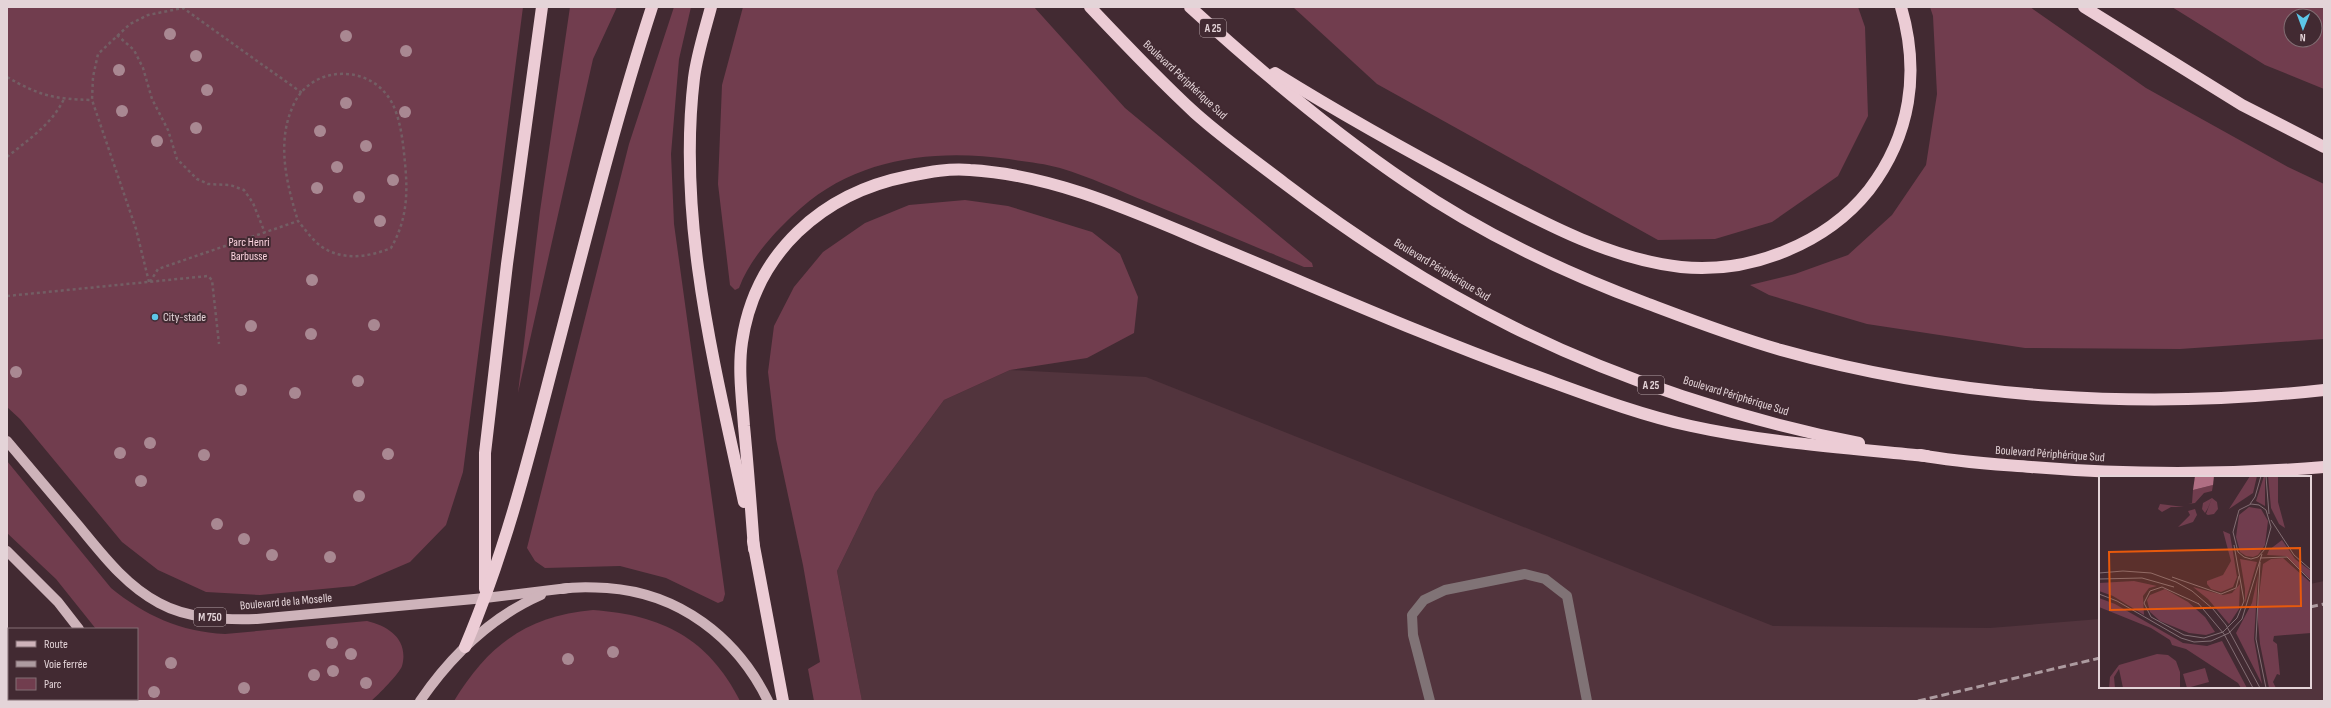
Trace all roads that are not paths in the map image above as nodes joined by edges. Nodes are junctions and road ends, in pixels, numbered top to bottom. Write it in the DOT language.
graph roads {
  1 [pos="542,7"];
  2 [pos="652,7"];
  3 [pos="711,7"];
  4 [pos="1090,7"];
  5 [pos="1190,7"];
  6 [pos="1901,7"];
  7 [pos="2084,7"];
  8 [pos="1235,48"];
  9 [pos="2324,147"];
  10 [pos="2324,390"];
  11 [pos="7,441"];
  12 [pos="1927,456"];
  13 [pos="2324,466"];
  14 [pos="754,549"];
  15 [pos="7,551"];
  16 [pos="568,588"];
  17 [pos="485,598"];
  18 [pos="79,628"];
  19 [pos="465,647"];
  20 [pos="420,701"];
  21 [pos="768,701"];
  22 [pos="783,701"];
  23 [pos="1430,701"];
  24 [pos="1587,701"];
  1 -- 17 [label="highway"];
  2 -- 17 [label="highway"];
  3 -- 14 [label="highway"];
  4 -- 12 [label="highway, Boulevard Périphérique Sud / A 25"];
  5 -- 8 [label="highway, A 25"];
  6 -- 8 [label="highway"];
  7 -- 9 [label="highway"];
  8 -- 10 [label="highway, A 25"];
  11 -- 17 [label="main road, Boulevard de la Moselle / M 750"];
  12 -- 13 [label="highway, Boulevard Périphérique Sud / A 25"];
  12 -- 14 [label="highway"];
  14 -- 22 [label="highway"];
  15 -- 18 [label="main road"];
  16 -- 17 [label="main road, Boulevard de la Moselle"];
  16 -- 19 [label="main road"];
  16 -- 21 [label="main road"];
  17 -- 19 [label="highway"];
  19 -- 20 [label="main road"];
  23 -- 24 [label="lane"];
}
